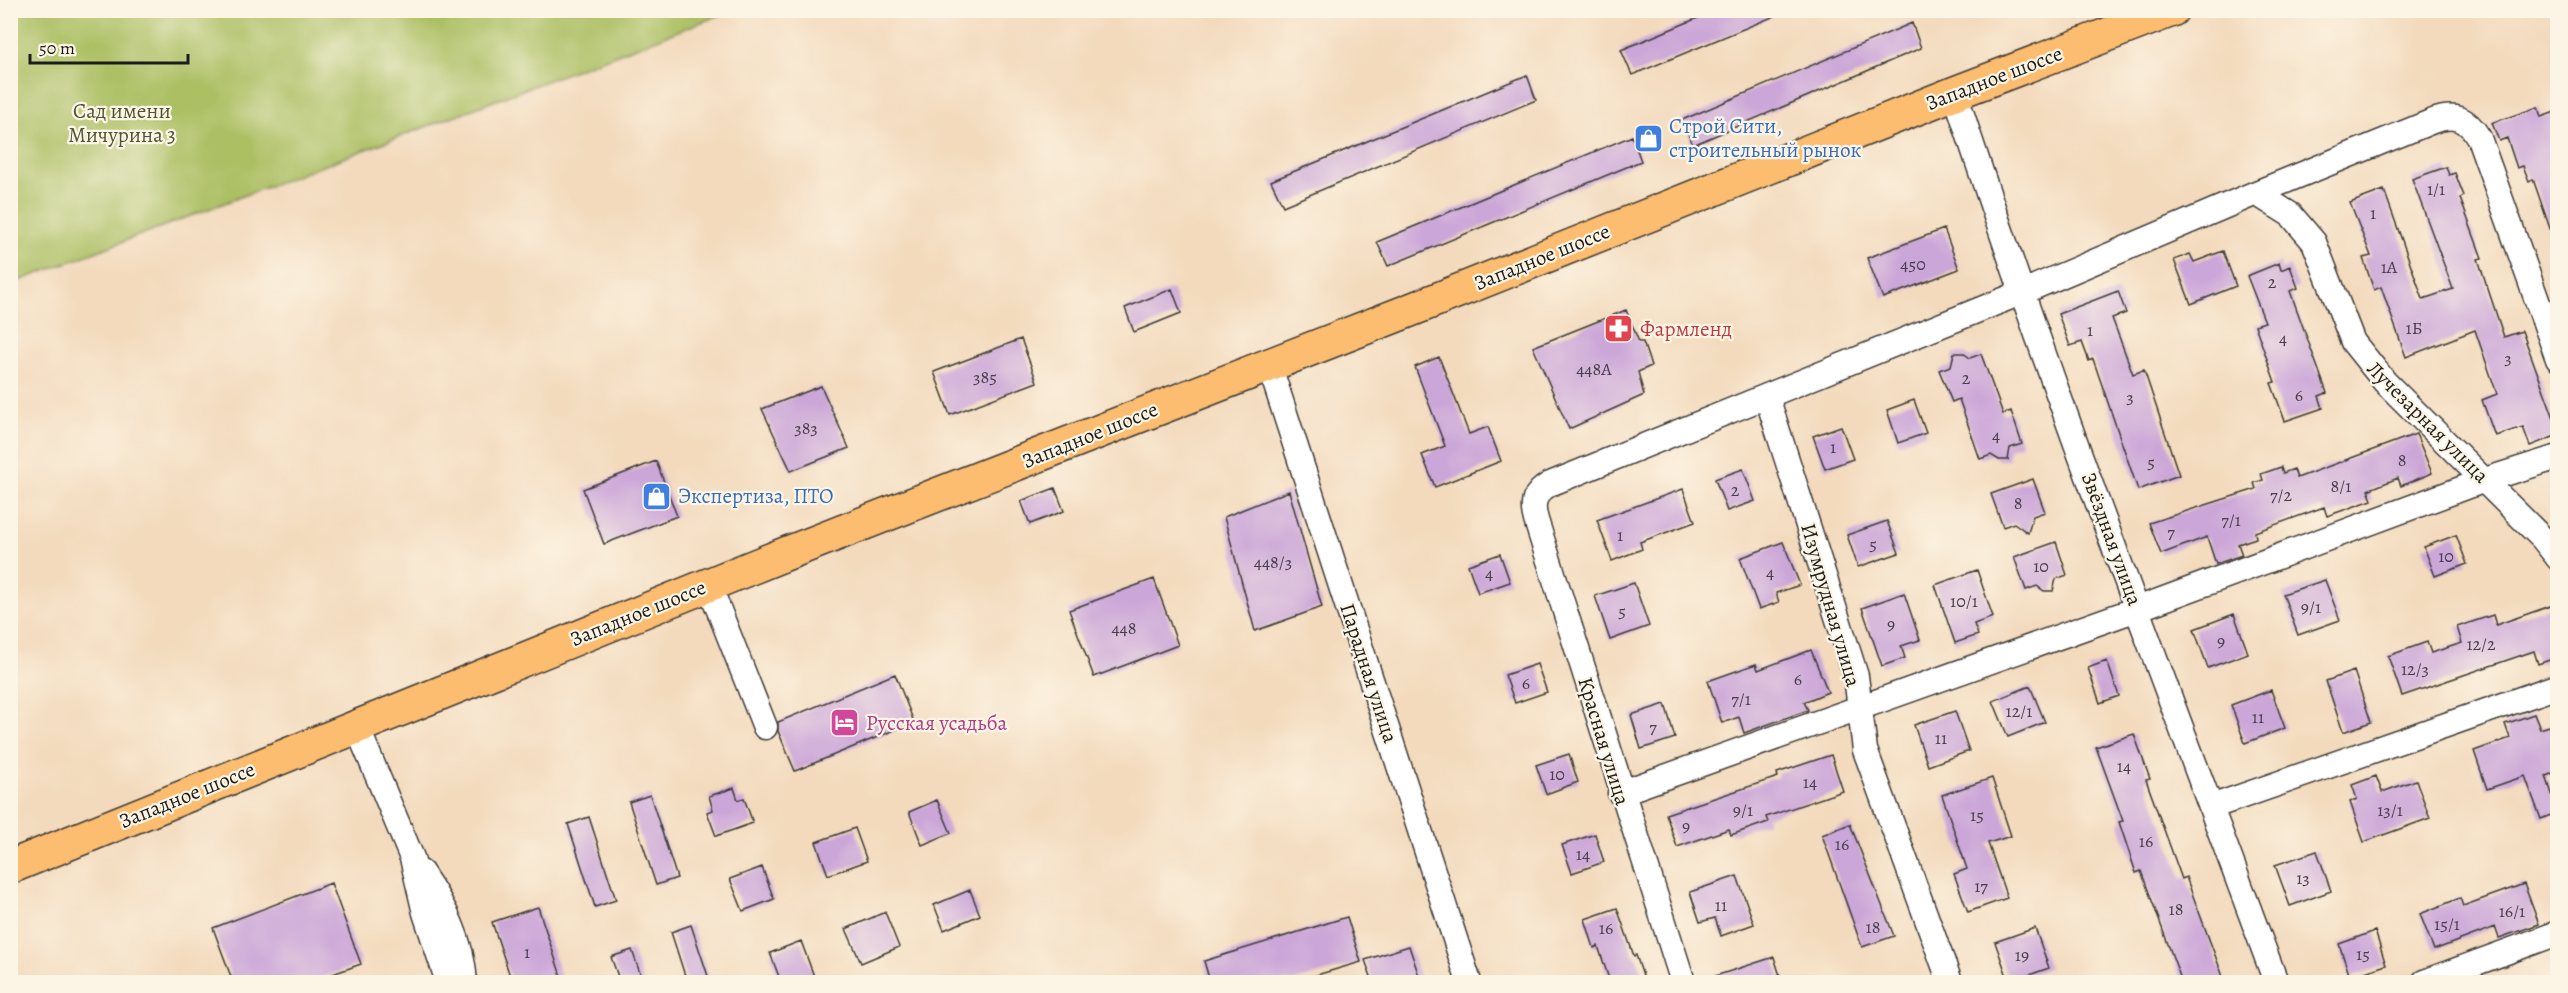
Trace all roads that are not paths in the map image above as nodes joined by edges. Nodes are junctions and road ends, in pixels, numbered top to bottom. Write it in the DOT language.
graph roads {
  1 [pos="2172,10"];
  2 [pos="1955,93"];
  3 [pos="2256,193"];
  4 [pos="2023,292"];
  5 [pos="2558,359"];
  6 [pos="1269,364"];
  7 [pos="1767,397"];
  8 [pos="2558,457"];
  9 [pos="2485,480"];
  10 [pos="2558,558"];
  11 [pos="709,585"];
  12 [pos="2137,609"];
  13 [pos="2558,686"];
  14 [pos="1859,707"];
  15 [pos="357,727"];
  16 [pos="765,727"];
  17 [pos="1620,793"];
  18 [pos="2211,807"];
  19 [pos="412,858"];
  20 [pos="10,867"];
  21 [pos="2558,933"];
  22 [pos="448,982"];
  23 [pos="465,982"];
  24 [pos="1469,982"];
  25 [pos="1683,982"];
  26 [pos="1950,982"];
  27 [pos="2276,982"];
  28 [pos="2424,982"];
  1 -- 2 [label="main road, Западное шоссе"];
  2 -- 4 [label="street, Звёздная улица"];
  2 -- 6 [label="main road, Западное шоссе"];
  3 -- 4 [label="street"];
  3 -- 5 [label="street"];
  3 -- 9 [label="street, Лучезарная улица"];
  4 -- 7 [label="street"];
  4 -- 12 [label="street, Звёздная улица"];
  6 -- 11 [label="main road, Западное шоссе"];
  6 -- 24 [label="street, Парадная улица"];
  7 -- 14 [label="street, Изумрудная улица"];
  7 -- 17 [label="street, Красная улица"];
  8 -- 9 [label="street"];
  9 -- 10 [label="street, Лучезарная улица"];
  9 -- 12 [label="street"];
  11 -- 15 [label="main road, Западное шоссе"];
  11 -- 16 [label="street"];
  12 -- 14 [label="street"];
  12 -- 18 [label="street, Звёздная улица"];
  13 -- 18 [label="street"];
  14 -- 17 [label="street"];
  14 -- 26 [label="street, Изумрудная улица"];
  15 -- 19 [label="street"];
  15 -- 20 [label="main road, Западное шоссе"];
  17 -- 25 [label="street, Красная улица"];
  18 -- 27 [label="street, Звёздная улица"];
  19 -- 22 [label="street"];
  19 -- 23 [label="street"];
  21 -- 28 [label="street"];
}
